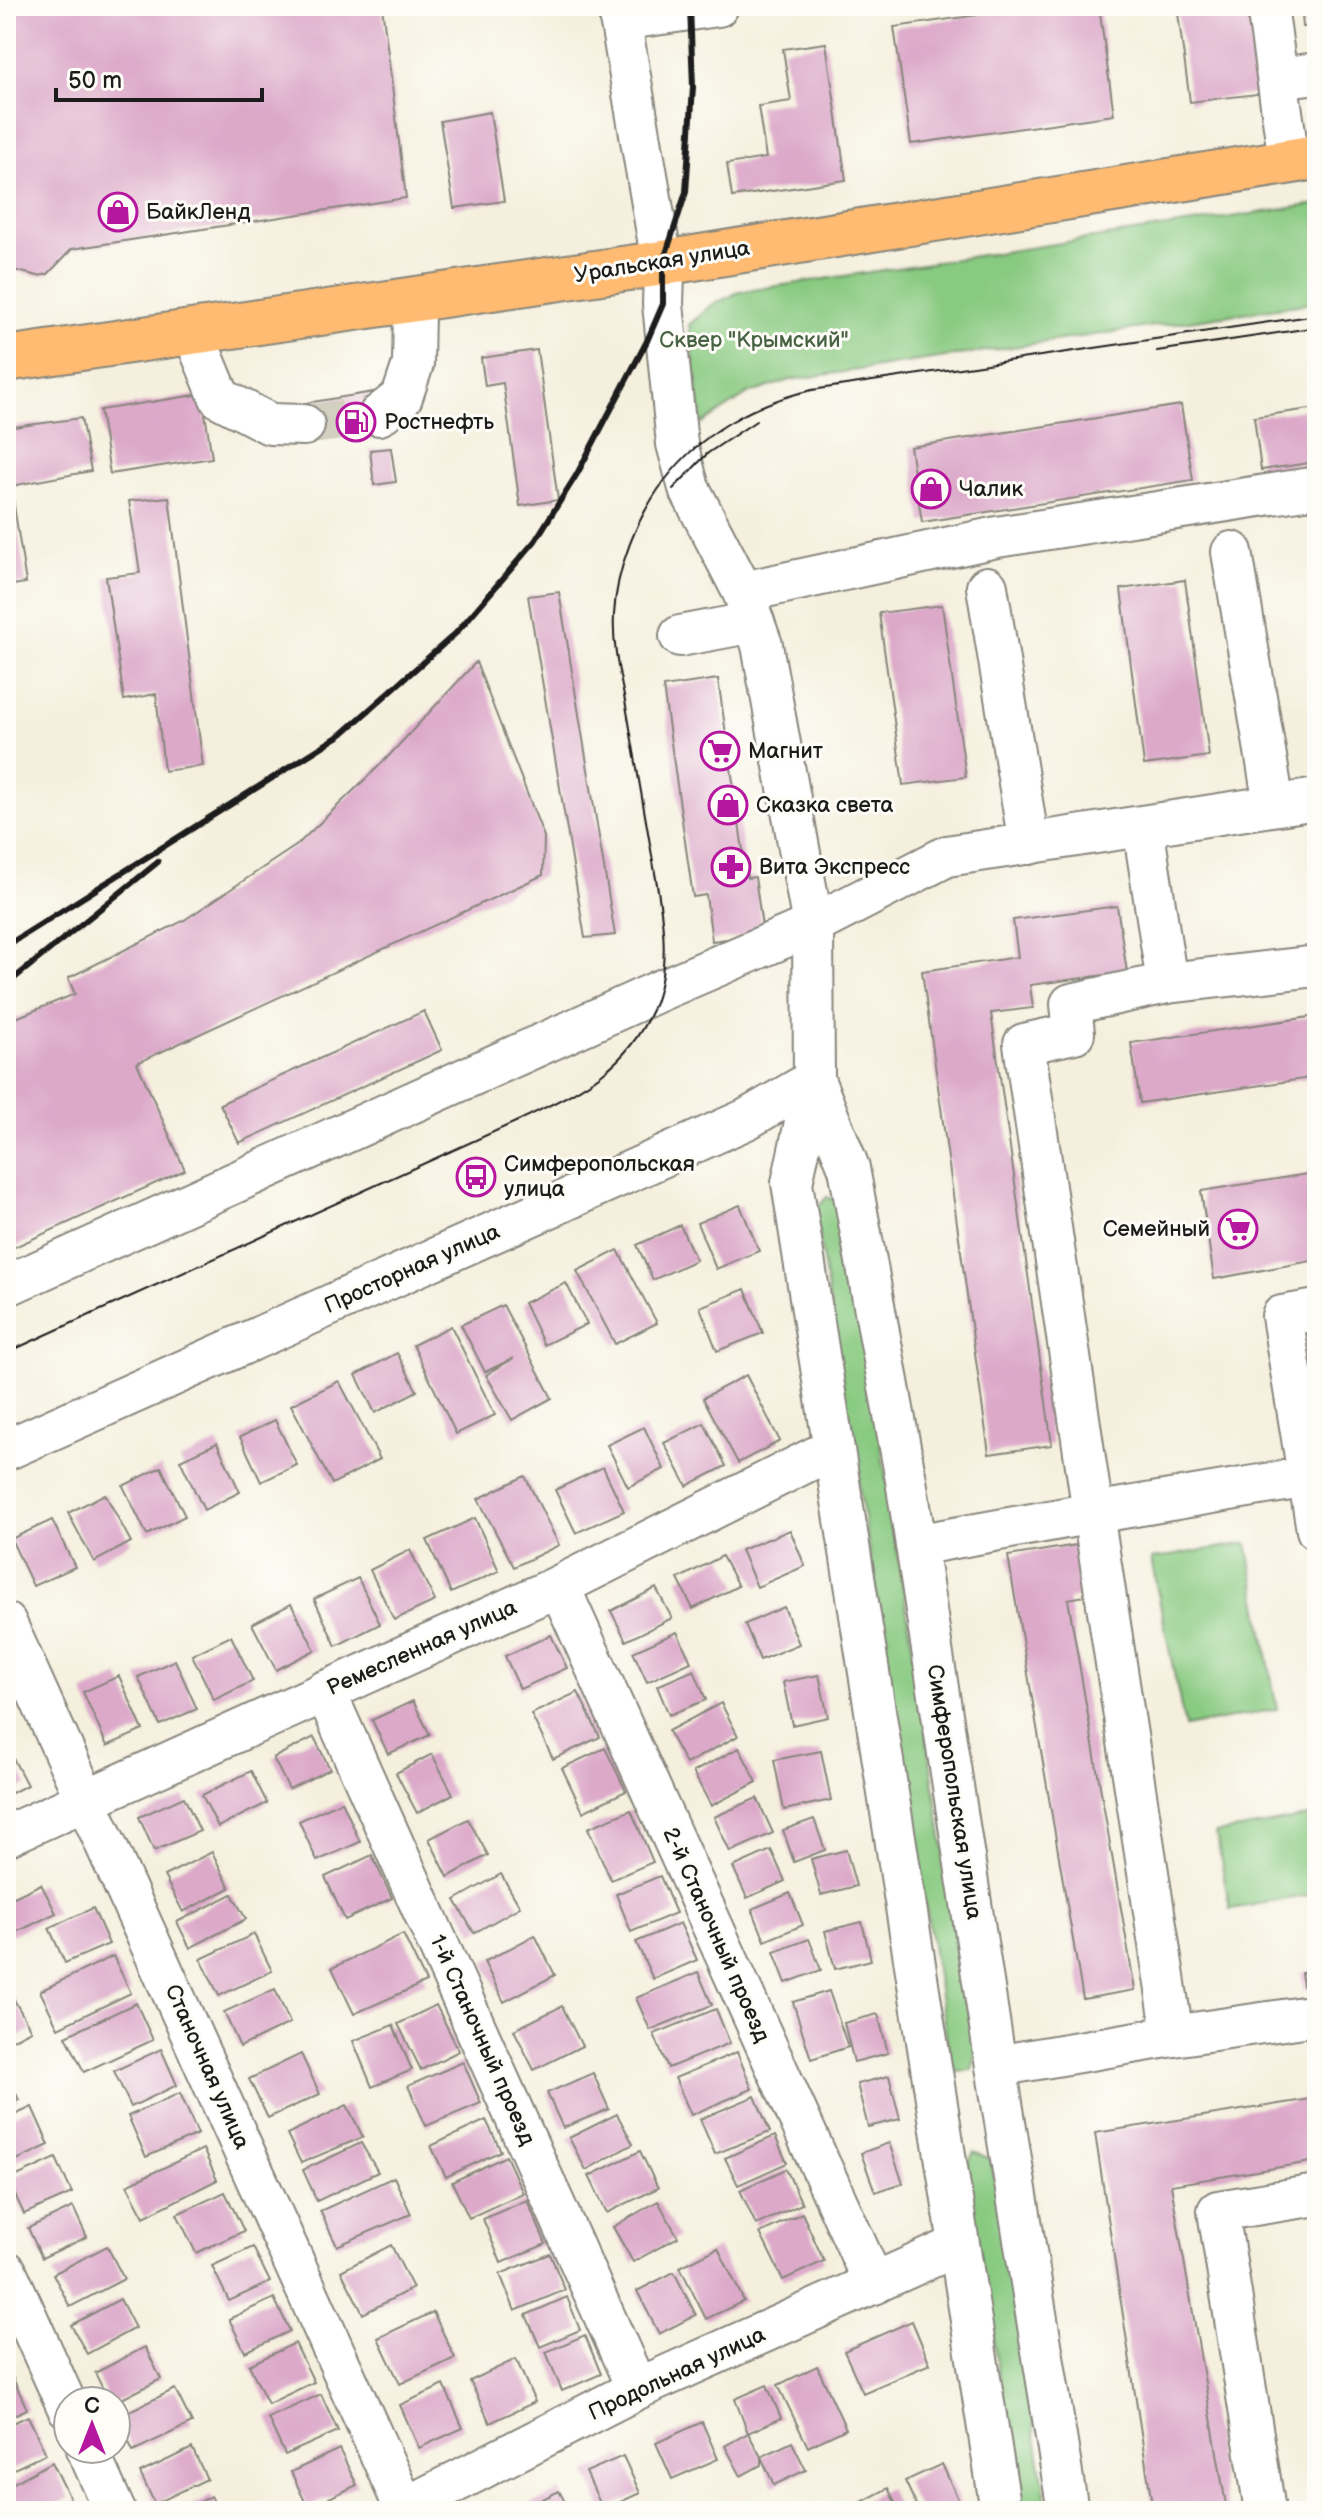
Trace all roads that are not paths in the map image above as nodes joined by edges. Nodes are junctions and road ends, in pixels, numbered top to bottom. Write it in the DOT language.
graph roads {
  1 [pos="718,6"];
  2 [pos="1267,6"];
  3 [pos="619,13"];
  4 [pos="1317,73"];
  5 [pos="1278,78"];
  6 [pos="1308,163"];
  7 [pos="664,268"];
  8 [pos="414,310"];
  9 [pos="197,342"];
  10 [pos="6,359"];
  11 [pos="6,370"];
  12 [pos="379,415"];
  13 [pos="304,425"];
  14 [pos="1317,487"];
  15 [pos="1232,552"];
  16 [pos="987,587"];
  17 [pos="748,607"];
  18 [pos="680,636"];
  19 [pos="1317,799"];
  20 [pos="1274,805"];
  21 [pos="1143,826"];
  22 [pos="1029,844"];
  23 [pos="813,925"];
  24 [pos="1317,966"];
  25 [pos="1167,983"];
  26 [pos="814,1080"];
  27 [pos="6,1286"];
  28 [pos="1317,1310"];
  29 [pos="832,1449"];
  30 [pos="6,1450"];
  31 [pos="1308,1477"];
  32 [pos="1093,1513"];
  33 [pos="1317,1530"];
  34 [pos="916,1545"];
  35 [pos="559,1586"];
  36 [pos="6,1623"];
  37 [pos="325,1691"];
  38 [pos="86,1798"];
  39 [pos="6,1836"];
  40 [pos="1317,2015"];
  41 [pos="1173,2036"];
  42 [pos="996,2066"];
  43 [pos="1004,2115"];
  44 [pos="942,2127"];
  45 [pos="1317,2195"];
  46 [pos="959,2245"];
  47 [pos="6,2271"];
  48 [pos="874,2284"];
  49 [pos="58,2385"];
  50 [pos="637,2389"];
  51 [pos="94,2465"];
  52 [pos="403,2510"];
  53 [pos="115,2511"];
  54 [pos="1001,2511"];
  55 [pos="1068,2511"];
  56 [pos="1265,2511"];
  1 -- 3 [label="street"];
  2 -- 5 [label="street"];
  3 -- 7 [label="street, Симферопольская улица"];
  4 -- 5 [label="street"];
  5 -- 6 [label="street"];
  6 -- 7 [label="main road, Уральская улица"];
  7 -- 8 [label="main road, Уральская улица"];
  7 -- 10 [label="main road, Уральская улица"];
  7 -- 17 [label="street, Симферопольская улица"];
  8 -- 9 [label="main road, Уральская улица"];
  8 -- 12 [label="street"];
  9 -- 11 [label="main road, Уральская улица"];
  9 -- 13 [label="street"];
  14 -- 17 [label="street"];
  15 -- 20 [label="street"];
  16 -- 22 [label="street"];
  17 -- 18 [label="street"];
  17 -- 23 [label="street, Симферопольская улица"];
  19 -- 20 [label="street"];
  20 -- 21 [label="street"];
  21 -- 22 [label="street"];
  21 -- 25 [label="street"];
  22 -- 23 [label="street"];
  23 -- 26 [label="street, Симферопольская улица"];
  23 -- 27 [label="street"];
  24 -- 25 [label="street"];
  25 -- 32 [label="street"];
  26 -- 29 [label="street, Симферопольская улица"];
  26 -- 30 [label="street, Просторная улица"];
  26 -- 34 [label="street, Симферопольская улица"];
  28 -- 31 [label="street"];
  29 -- 35 [label="street, Ремесленная улица"];
  29 -- 44 [label="street, Симферопольская улица"];
  31 -- 32 [label="street"];
  31 -- 33 [label="street"];
  32 -- 34 [label="street"];
  32 -- 41 [label="street"];
  34 -- 42 [label="street, Симферопольская улица"];
  35 -- 37 [label="street, Ремесленная улица"];
  35 -- 48 [label="street, 2-й Станочный проезд"];
  36 -- 38 [label="street, Станочная улица"];
  37 -- 38 [label="street, Ремесленная улица"];
  37 -- 50 [label="street, 1-й Станочный проезд"];
  38 -- 39 [label="street, Ремесленная улица"];
  38 -- 52 [label="street, Станочная улица"];
  40 -- 41 [label="street"];
  41 -- 42 [label="street"];
  42 -- 43 [label="street, Симферопольская улица"];
  43 -- 44 [label="street"];
  43 -- 55 [label="street, Симферопольская улица"];
  44 -- 46 [label="street, Симферопольская улица"];
  45 -- 56 [label="street"];
  46 -- 48 [label="street, Продольная улица"];
  46 -- 54 [label="street, Симферопольская улица"];
  47 -- 49 [label="street"];
  48 -- 50 [label="street, Продольная улица"];
  50 -- 52 [label="street, Продольная улица"];
  51 -- 53 [label="street"];
}
